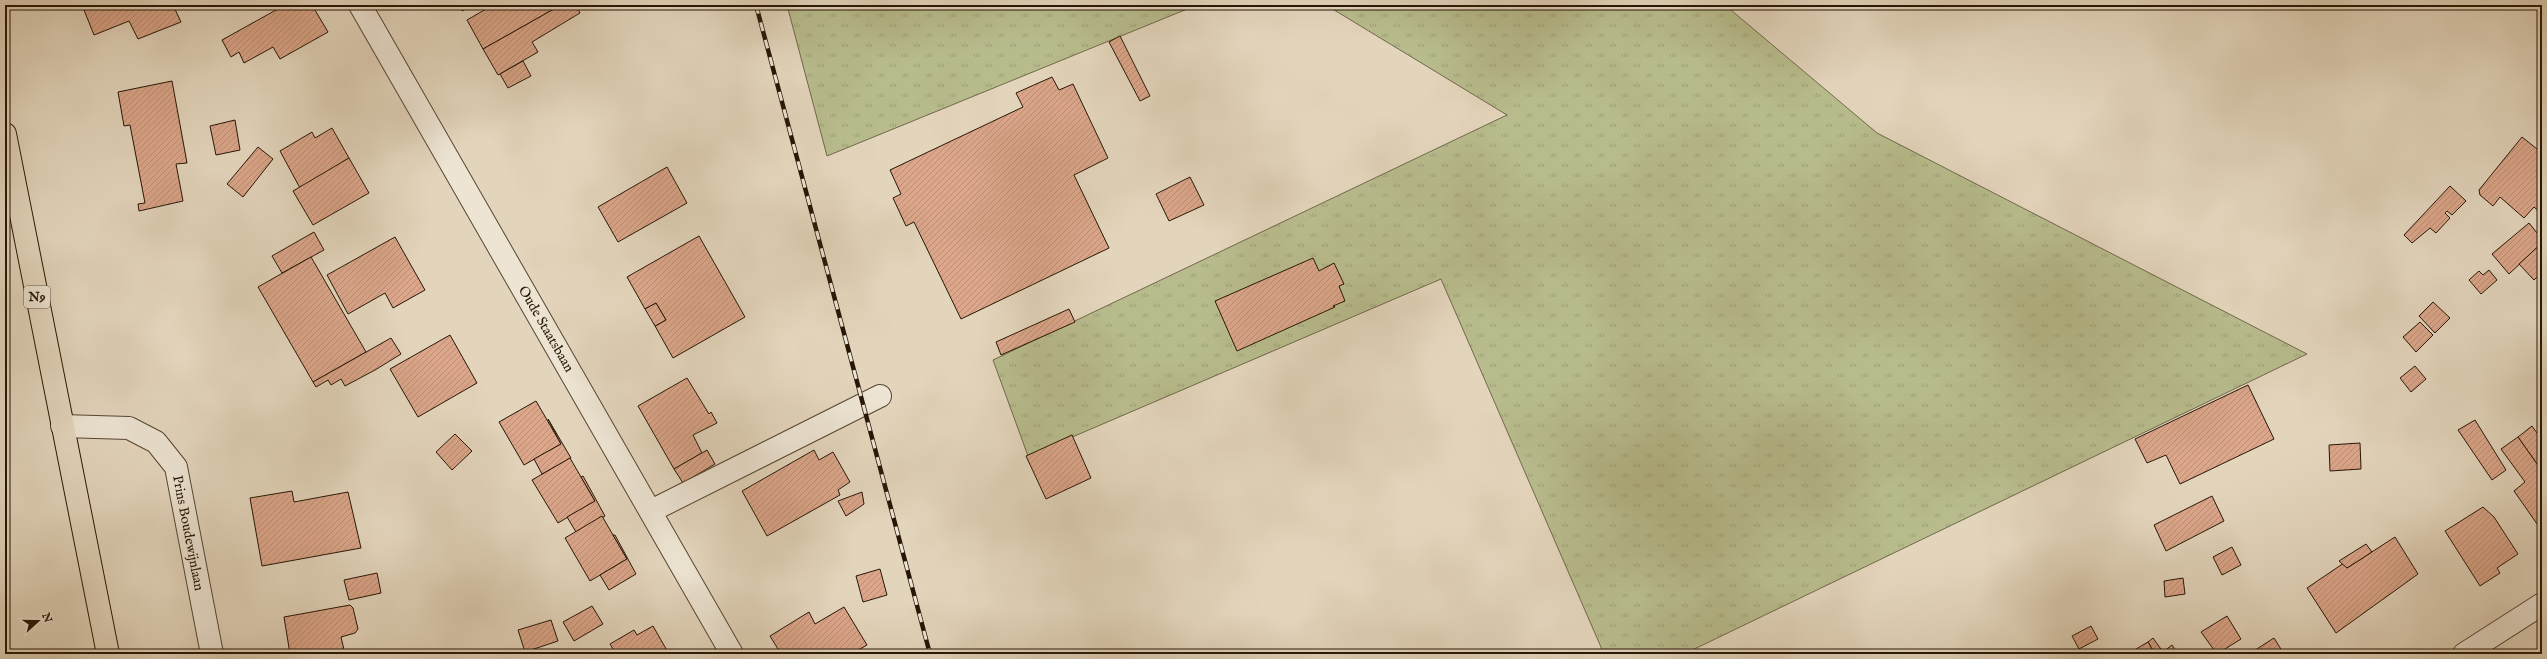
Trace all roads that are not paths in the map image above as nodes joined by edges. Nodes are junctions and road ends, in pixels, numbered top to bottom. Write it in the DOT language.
graph roads {
  1 [pos="360,5"];
  2 [pos="5,134"];
  3 [pos="880,396"];
  4 [pos="62,426"];
  5 [pos="650,511"];
  6 [pos="2542,604"];
  7 [pos="108,654"];
  8 [pos="212,654"];
  9 [pos="732,654"];
  10 [pos="2464,654"];
  1 -- 5 [label="street, Oude Staatsbaan"];
  2 -- 4 [label="main road, N9"];
  3 -- 5 [label="street"];
  4 -- 7 [label="main road, N9"];
  4 -- 8 [label="street, Prins Boudewijnlaan"];
  5 -- 9 [label="street, Oude Staatsbaan"];
  6 -- 10 [label="street"];
}
